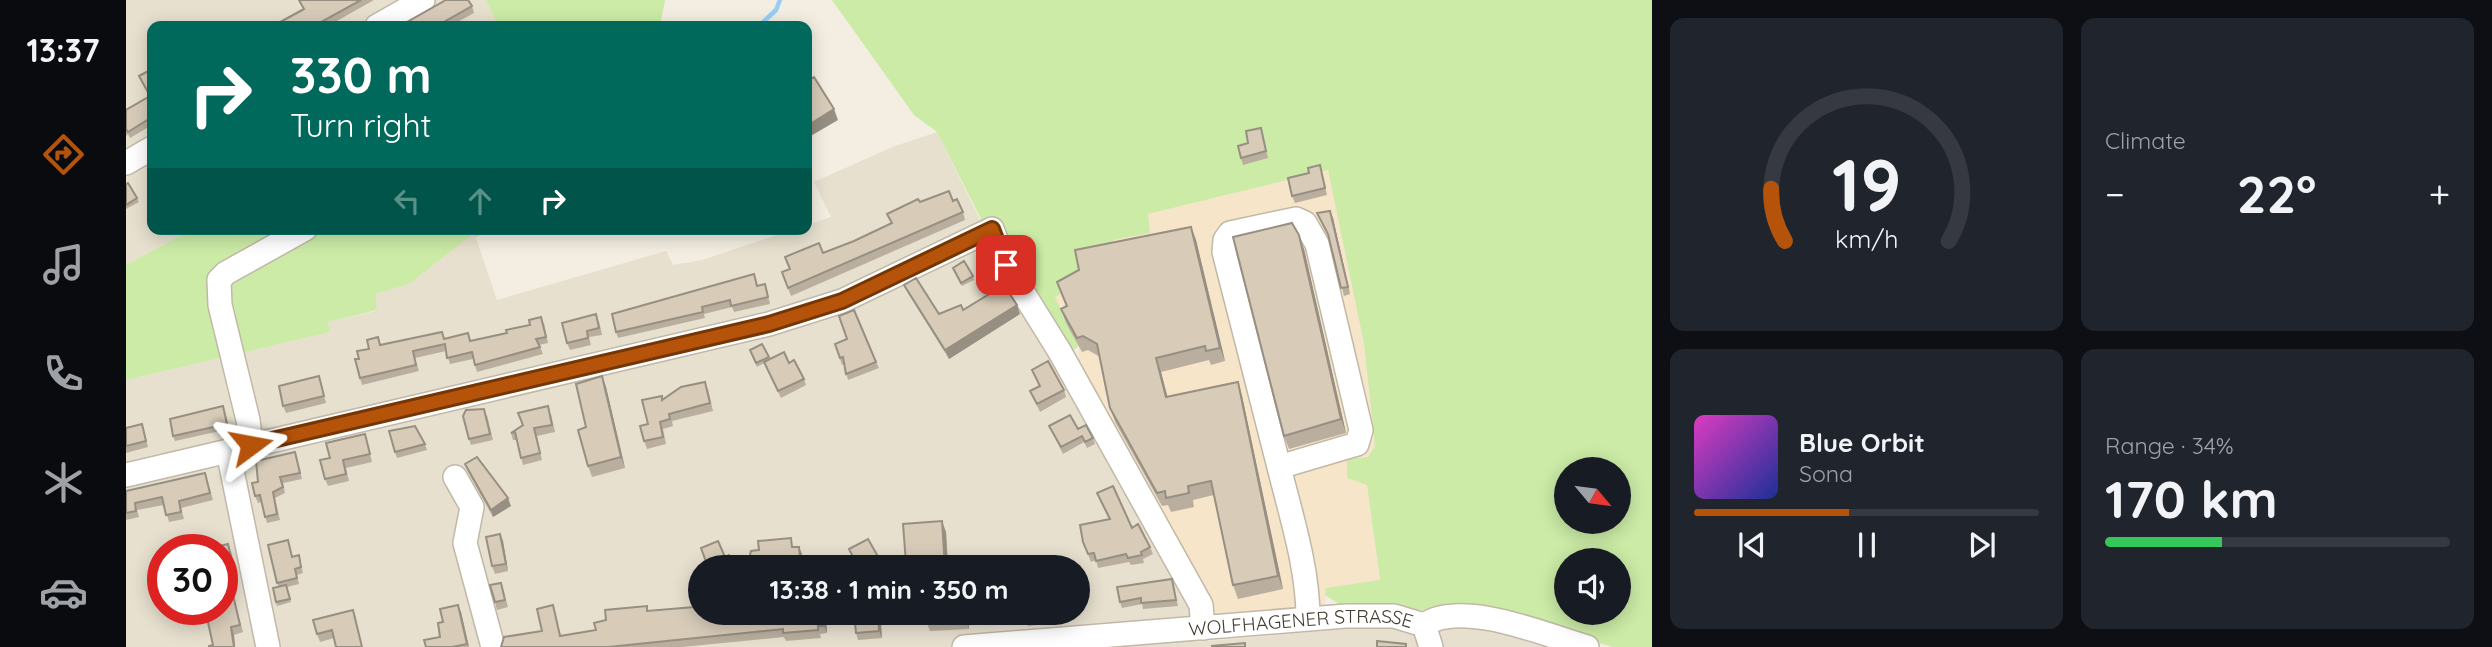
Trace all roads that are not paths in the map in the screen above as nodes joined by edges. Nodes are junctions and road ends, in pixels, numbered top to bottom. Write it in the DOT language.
graph roads {
  1 [pos="423,0"];
  2 [pos="386,21"];
  3 [pos="147,151"];
  4 [pos="126,163"];
  5 [pos="294,235"];
  6 [pos="240,448"];
  7 [pos="1279,467"];
  8 [pos="126,475"];
  9 [pos="455,477"];
  10 [pos="1308,618"];
  11 [pos="1203,628"];
  12 [pos="1427,636"];
  13 [pos="268,647"];
  14 [pos="493,647"];
  15 [pos="964,647"];
  16 [pos="1587,647"];
  1 -- 2 [label="street"];
  3 -- 4 [label="street"];
  5 -- 6 [label="street"];
  6 -- 8 [label="street"];
  6 -- 11 [label="street"];
  6 -- 13 [label="street"];
  7 -- 7 [label="street"];
  7 -- 10 [label="street"];
  9 -- 14 [label="street"];
  10 -- 11 [label="street, WOLFHAGENER STRASSE"];
  10 -- 12 [label="street, WOLFHAGENER STRASSE"];
  11 -- 15 [label="street, WOLFHAGENER STRASSE"];
  12 -- 16 [label="street, WOLFHAGENER STRASSE"];
}
